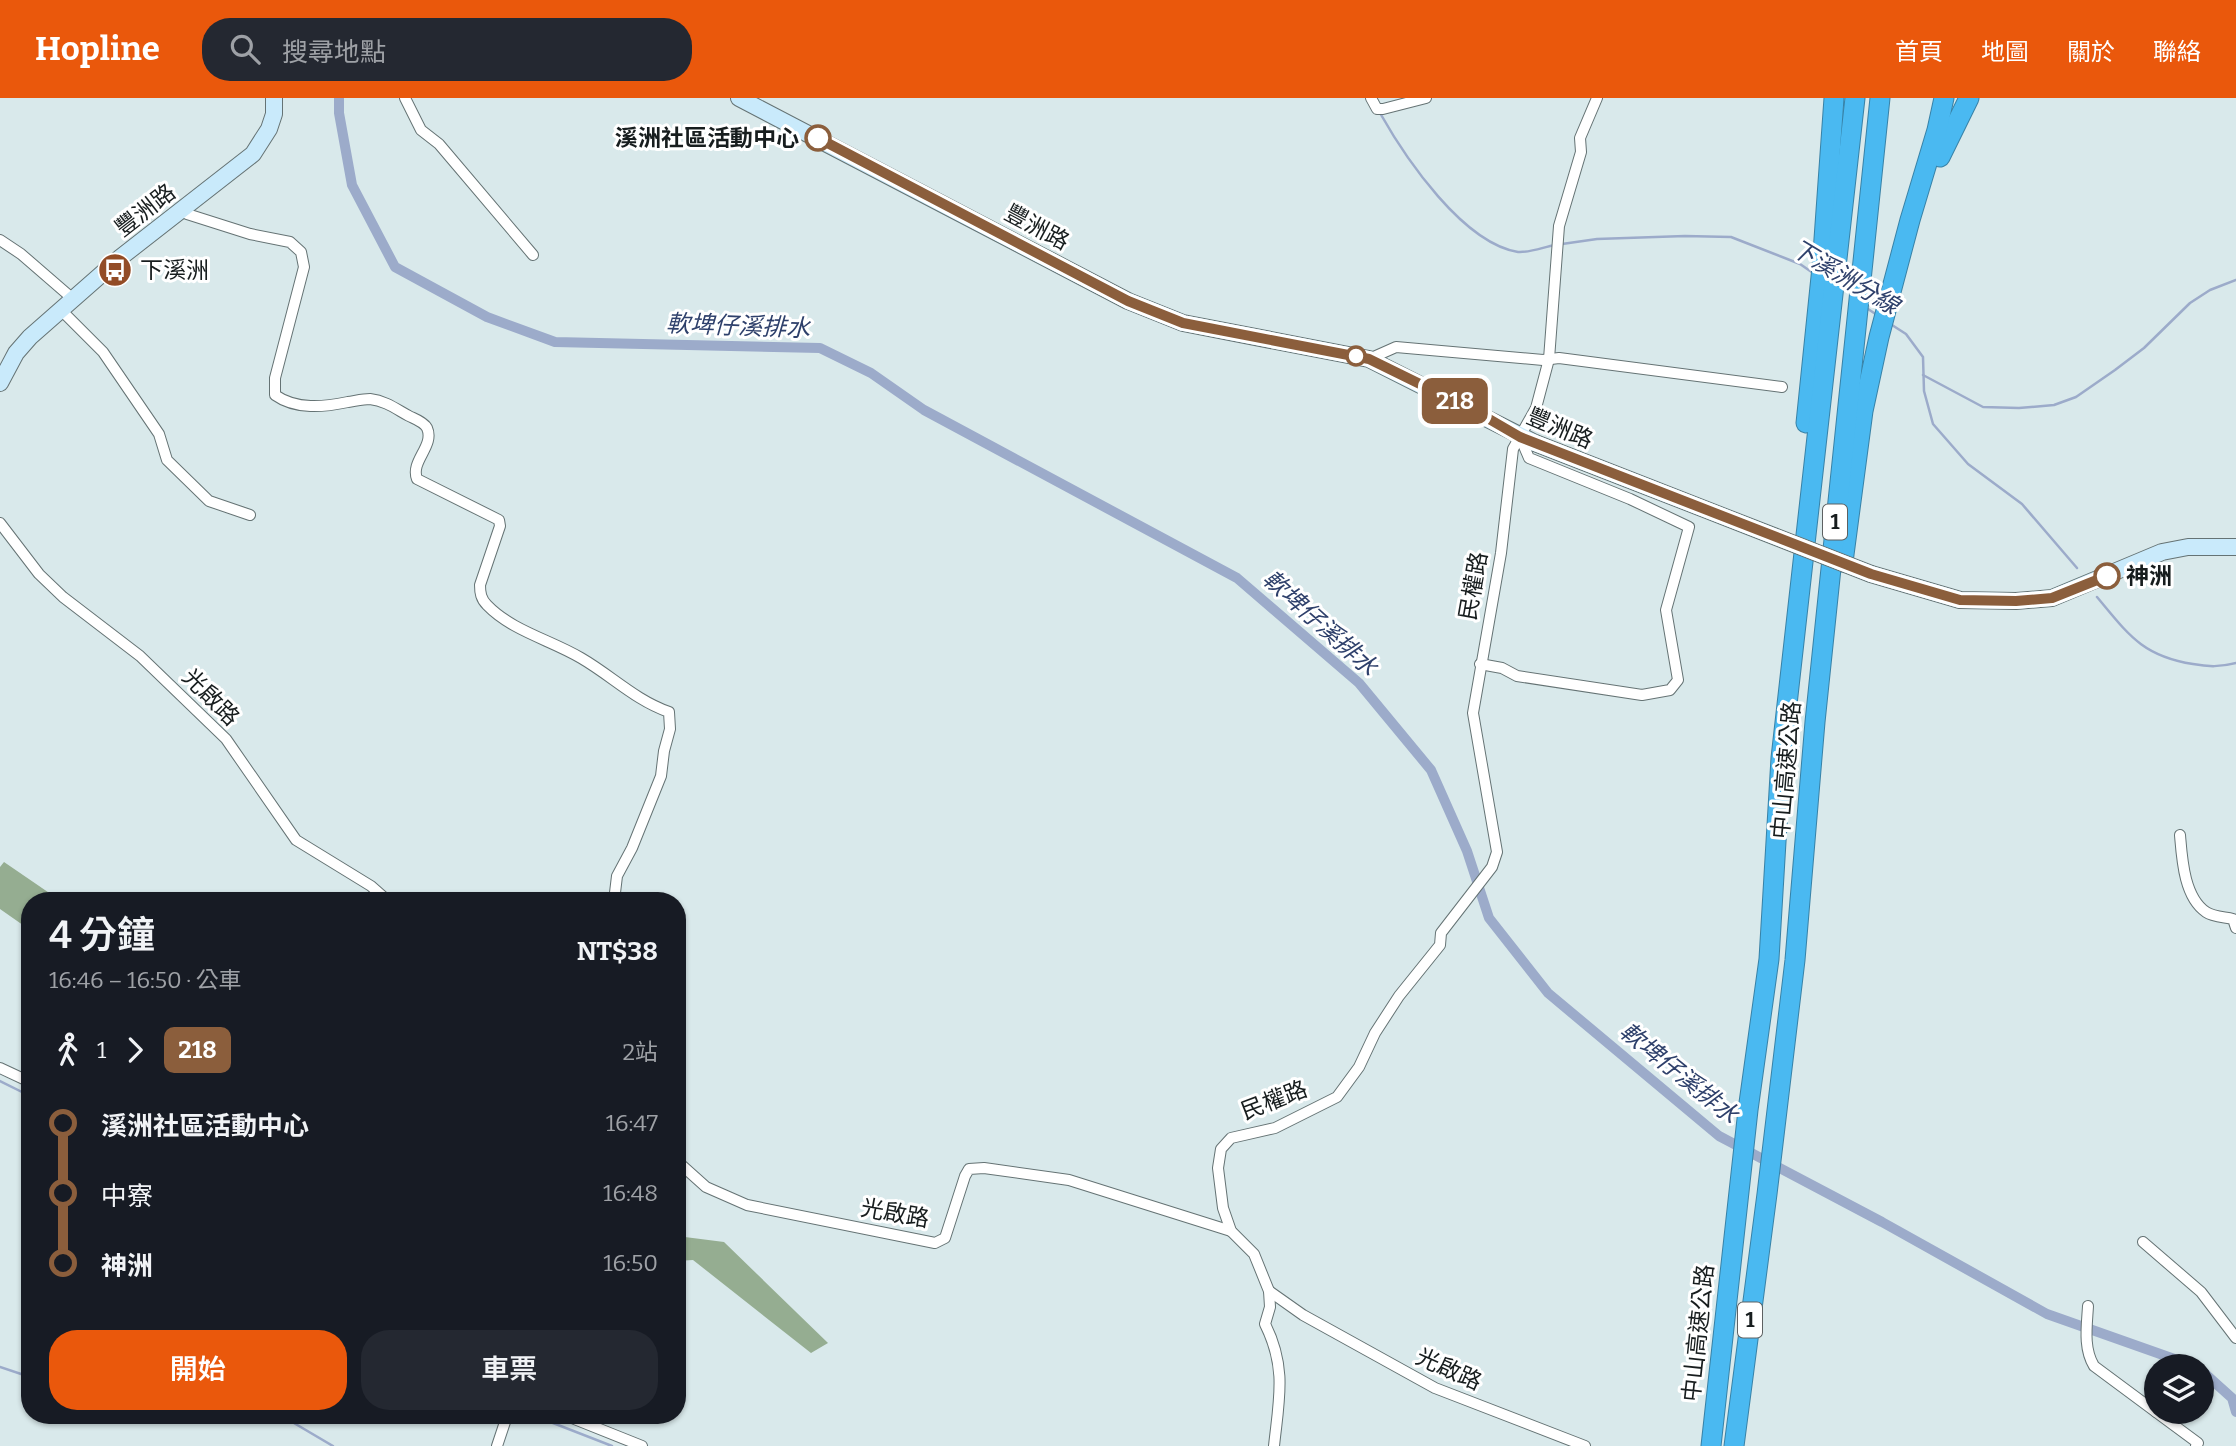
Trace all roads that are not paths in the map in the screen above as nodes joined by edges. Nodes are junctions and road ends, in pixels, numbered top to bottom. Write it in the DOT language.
graph roads {
  1 [pos="274,98"];
  2 [pos="405,98"];
  3 [pos="740,98"];
  4 [pos="1371,98"];
  5 [pos="1426,98"];
  6 [pos="1597,98"];
  7 [pos="1855,98"];
  8 [pos="1881,98"];
  9 [pos="1944,98"];
  10 [pos="1969,98"];
  11 [pos="1833,100"];
  12 [pos="1946,128"];
  13 [pos="183,209"];
  14 [pos="0,240"];
  15 [pos="533,255"];
  16 [pos="1830,264"];
  17 [pos="67,304"];
  18 [pos="1369,359"];
  19 [pos="1549,359"];
  20 [pos="0,383"];
  21 [pos="1782,387"];
  22 [pos="1527,440"];
  23 [pos="250,515"];
  24 [pos="0,523"];
  25 [pos="2236,547"];
  26 [pos="1480,664"];
  27 [pos="1815,722"];
  28 [pos="2180,835"];
  29 [pos="378,892"];
  30 [pos="615,892"];
  31 [pos="2236,928"];
  32 [pos="0,1068"];
  33 [pos="21,1078"];
  34 [pos="686,1169"];
  35 [pos="1231,1231"];
  36 [pos="2143,1242"];
  37 [pos="1269,1291"];
  38 [pos="2088,1306"];
  39 [pos="2236,1338"];
  40 [pos="2144,1403"];
  41 [pos="505,1424"];
  42 [pos="587,1424"];
  43 [pos="2172,1424"];
  44 [pos="497,1446"];
  45 [pos="642,1446"];
  46 [pos="1274,1446"];
  47 [pos="1585,1446"];
  48 [pos="1711,1446"];
  49 [pos="1734,1446"];
  50 [pos="2196,1446"];
  1 -- 13 [label="street, 豐洲路"];
  2 -- 15 [label="street"];
  3 -- 18 [label="street, 豐洲路"];
  4 -- 5 [label="street"];
  6 -- 19 [label="street, 民權路"];
  7 -- 16 [label="highway, 中山高速公路 / 1"];
  8 -- 27 [label="highway, 中山高速公路 / 1"];
  9 -- 12 [label="highway"];
  10 -- 12 [label="highway"];
  11 -- 16 [label="highway"];
  12 -- 27 [label="highway"];
  13 -- 17 [label="street, 豐洲路"];
  13 -- 30 [label="street"];
  14 -- 17 [label="street"];
  16 -- 48 [label="highway, 中山高速公路 / 1"];
  17 -- 20 [label="street, 豐洲路"];
  17 -- 23 [label="street"];
  18 -- 19 [label="street"];
  18 -- 22 [label="street, 豐洲路"];
  19 -- 21 [label="street"];
  19 -- 22 [label="street, 民權路"];
  22 -- 25 [label="street, 豐洲路, bridge"];
  22 -- 26 [label="street, 民權路"];
  22 -- 26 [label="street"];
  24 -- 29 [label="street, 光啟路"];
  26 -- 35 [label="street, 民權路"];
  27 -- 49 [label="highway, 中山高速公路 / 1"];
  28 -- 31 [label="street"];
  32 -- 33 [label="street"];
  34 -- 35 [label="street, 光啟路"];
  35 -- 37 [label="street, 民權路"];
  36 -- 39 [label="street"];
  37 -- 46 [label="street, 民權路"];
  37 -- 47 [label="street, 光啟路"];
  38 -- 40 [label="street"];
  41 -- 44 [label="street"];
  42 -- 45 [label="street"];
  43 -- 50 [label="street"];
}
